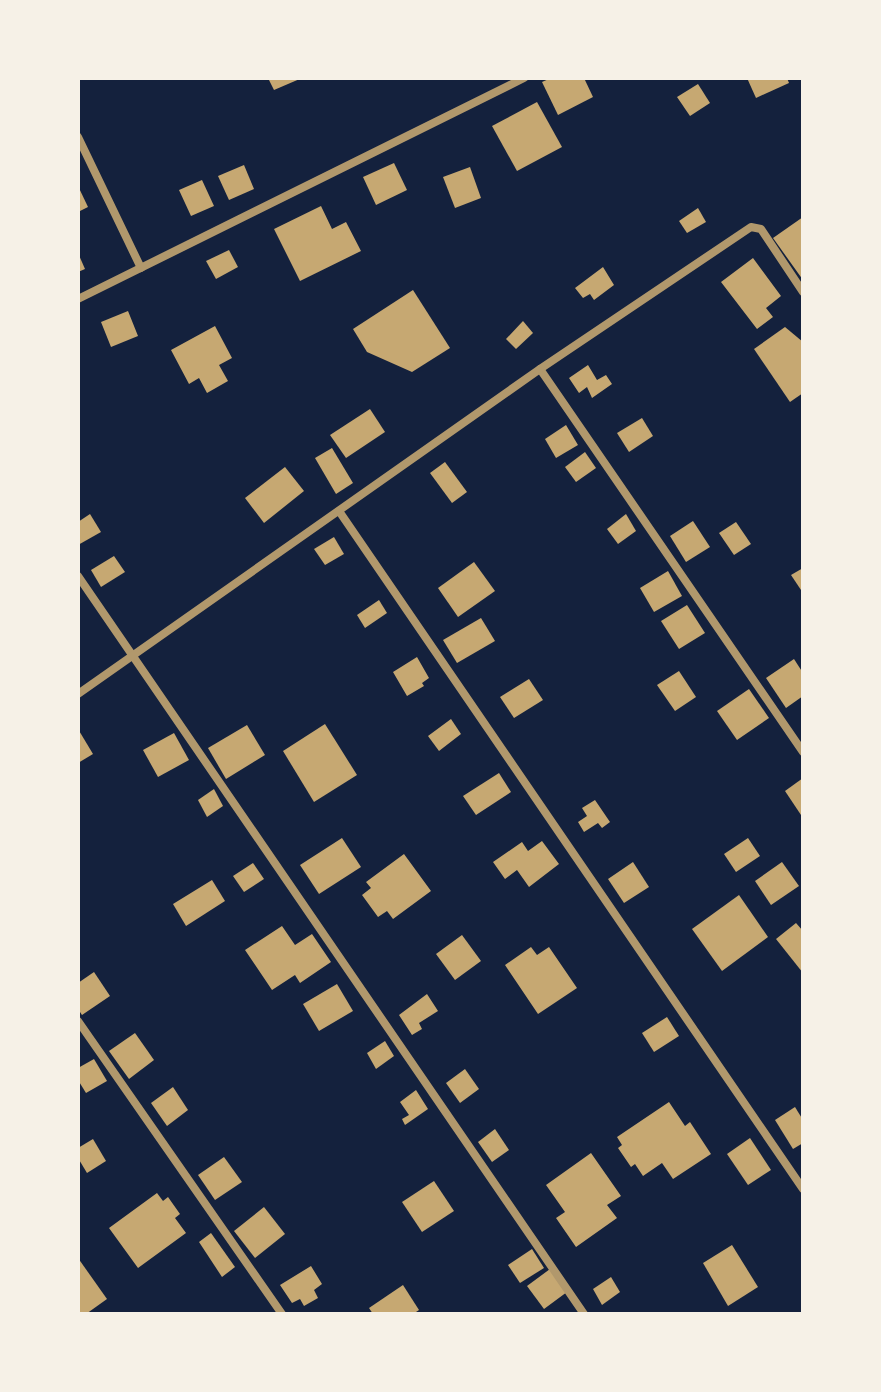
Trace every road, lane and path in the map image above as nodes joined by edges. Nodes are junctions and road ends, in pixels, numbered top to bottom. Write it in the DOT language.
graph roads {
  1 [pos="524,78"];
  2 [pos="78,137"];
  3 [pos="141,268"];
  4 [pos="803,292"];
  5 [pos="78,299"];
  6 [pos="540,369"];
  7 [pos="339,511"];
  8 [pos="78,576"];
  9 [pos="133,657"];
  10 [pos="78,694"];
  11 [pos="803,752"];
  12 [pos="78,1021"];
  13 [pos="803,1189"];
  14 [pos="282,1314"];
  15 [pos="584,1314"];
  1 -- 3 [label="street"];
  2 -- 3 [label="street"];
  3 -- 5 [label="street"];
  4 -- 6 [label="street"];
  6 -- 7 [label="street"];
  6 -- 11 [label="street"];
  7 -- 9 [label="street"];
  7 -- 13 [label="street"];
  8 -- 9 [label="street"];
  9 -- 10 [label="street"];
  9 -- 15 [label="street"];
  12 -- 14 [label="street"];
}
